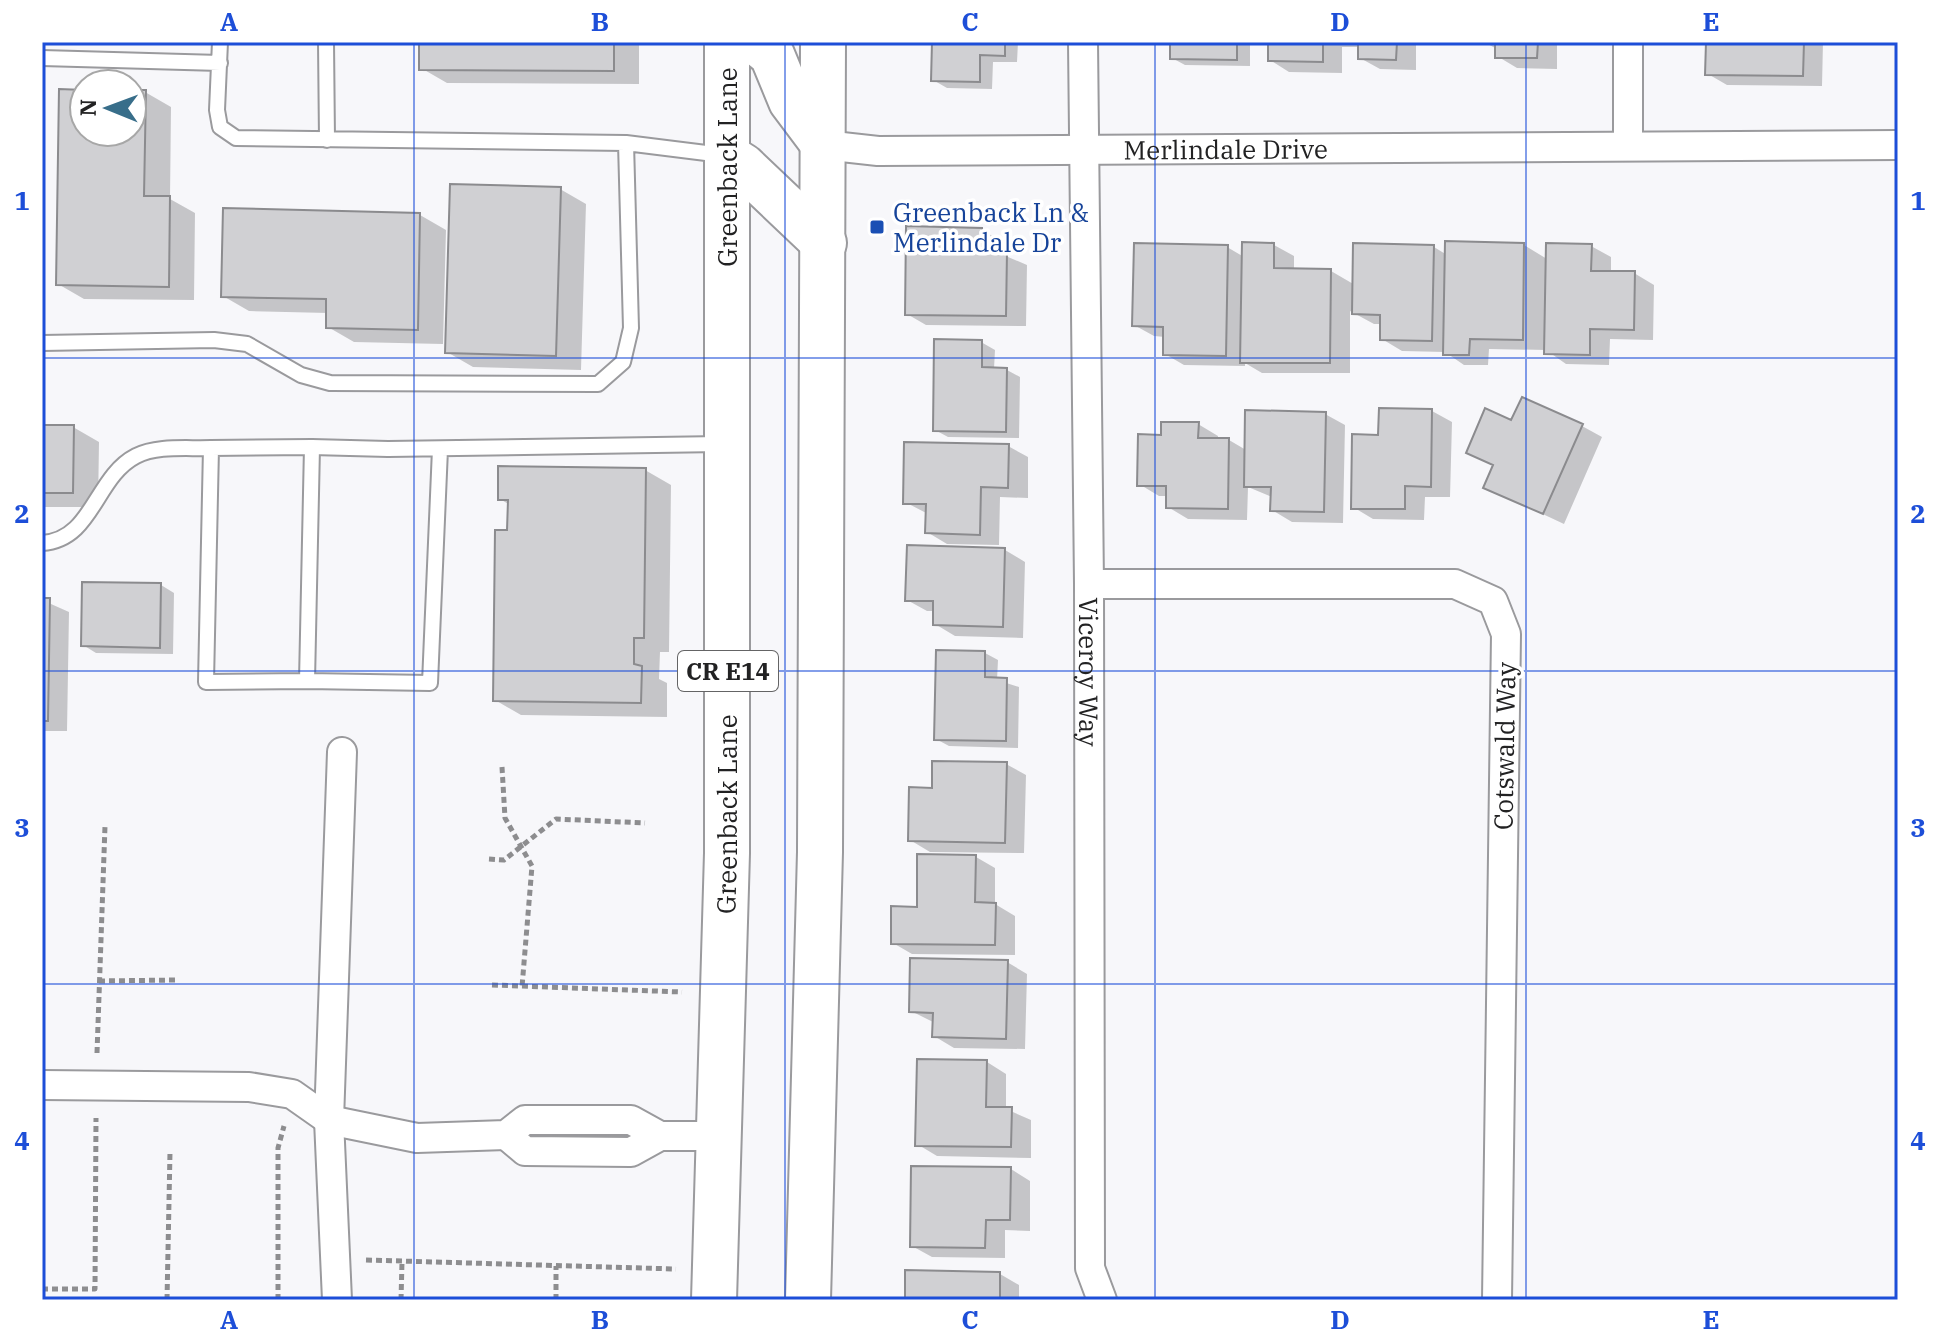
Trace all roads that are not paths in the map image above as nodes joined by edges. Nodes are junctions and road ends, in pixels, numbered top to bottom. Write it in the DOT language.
graph roads {
  1 [pos="220,42"];
  2 [pos="326,42"];
  3 [pos="727,42"];
  4 [pos="756,42"];
  5 [pos="823,42"];
  6 [pos="1083,42"];
  7 [pos="1628,42"];
  8 [pos="42,58"];
  9 [pos="220,63"];
  10 [pos="327,140"];
  11 [pos="626,143"];
  12 [pos="824,145"];
  13 [pos="1628,145"];
  14 [pos="1898,145"];
  15 [pos="1082,150"];
  16 [pos="727,156"];
  17 [pos="824,243"];
  18 [pos="42,343"];
  19 [pos="730,444"];
  20 [pos="312,447"];
  21 [pos="211,448"];
  22 [pos="440,449"];
  23 [pos="42,543"];
  24 [pos="1089,584"];
  25 [pos="307,681"];
  26 [pos="342,752"];
  27 [pos="42,1085"];
  28 [pos="329,1120"];
  29 [pos="718,1136"];
  30 [pos="337,1300"];
  31 [pos="714,1300"];
  32 [pos="808,1300"];
  33 [pos="1102,1300"];
  34 [pos="1497,1300"];
  1 -- 9 [label="lane"];
  2 -- 10 [label="lane"];
  3 -- 16 [label="main road, Greenback Lane / CR E14"];
  4 -- 12 [label="main road"];
  5 -- 12 [label="main road"];
  6 -- 15 [label="street, Viceroy Way"];
  7 -- 13 [label="street"];
  8 -- 9 [label="lane"];
  9 -- 10 [label="lane"];
  10 -- 11 [label="lane"];
  11 -- 16 [label="lane"];
  11 -- 18 [label="lane"];
  12 -- 15 [label="street, Merlindale Drive"];
  12 -- 17 [label="main road"];
  13 -- 14 [label="street, Merlindale Drive"];
  13 -- 15 [label="street, Merlindale Drive"];
  15 -- 24 [label="street, Viceroy Way"];
  16 -- 17 [label="main road"];
  16 -- 19 [label="main road, Greenback Lane / CR E14"];
  17 -- 32 [label="main road"];
  19 -- 22 [label="lane"];
  19 -- 29 [label="main road, Greenback Lane / CR E14"];
  20 -- 21 [label="lane"];
  20 -- 22 [label="lane"];
  20 -- 25 [label="lane"];
  21 -- 23 [label="lane"];
  21 -- 25 [label="lane"];
  22 -- 25 [label="lane"];
  24 -- 33 [label="street, Viceroy Way"];
  24 -- 34 [label="street, Cotswald Way"];
  26 -- 28 [label="street"];
  27 -- 28 [label="street"];
  28 -- 29 [label="street"];
  28 -- 30 [label="street"];
  29 -- 31 [label="main road, Greenback Lane / CR E14"];
}
